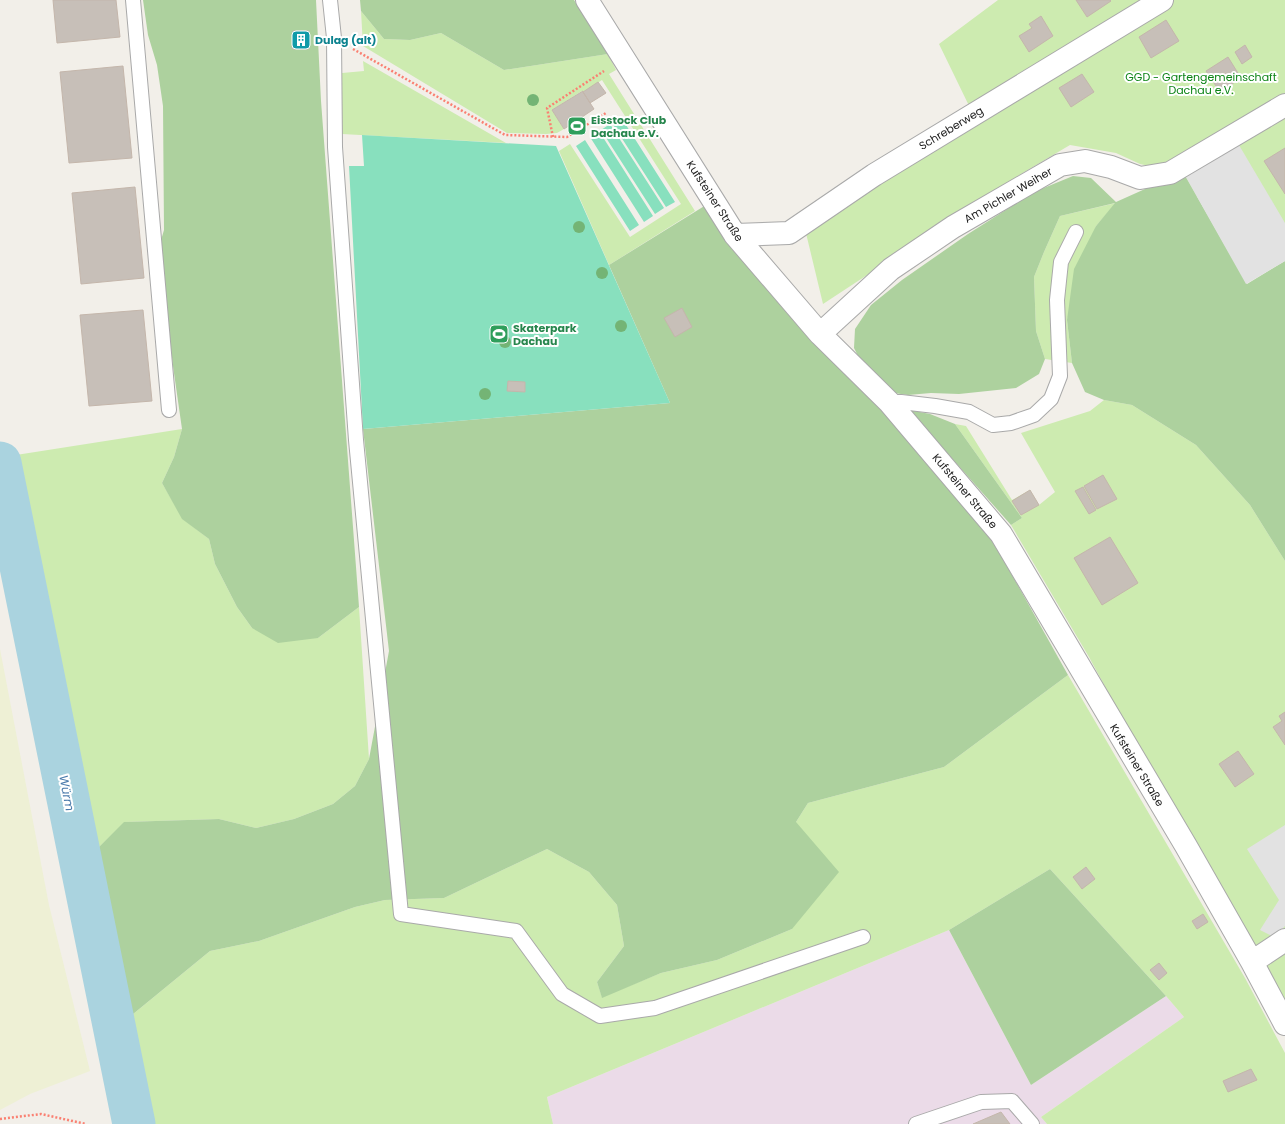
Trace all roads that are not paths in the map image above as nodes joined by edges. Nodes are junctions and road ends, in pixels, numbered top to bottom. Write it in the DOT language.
graph roads {
  1 [pos="133,0"];
  2 [pos="330,0"];
  3 [pos="587,0"];
  4 [pos="1162,0"];
  5 [pos="1285,105"];
  6 [pos="1076,232"];
  7 [pos="735,235"];
  8 [pos="820,334"];
  9 [pos="889,402"];
  10 [pos="169,410"];
  11 [pos="863,937"];
  12 [pos="1285,940"];
  13 [pos="1252,962"];
  14 [pos="1285,1024"];
  15 [pos="916,1124"];
  16 [pos="1032,1124"];
  1 -- 10 [label="lane"];
  2 -- 11 [label="lane"];
  3 -- 7 [label="street, Kufsteiner Straße"];
  4 -- 7 [label="street, Schreberweg"];
  5 -- 8 [label="street, Am Pichler Weiher"];
  6 -- 9 [label="lane"];
  7 -- 8 [label="street, Kufsteiner Straße"];
  8 -- 9 [label="street, Kufsteiner Straße"];
  9 -- 13 [label="street, Kufsteiner Straße"];
  12 -- 13 [label="street"];
  13 -- 14 [label="street, Kufsteiner Straße"];
  15 -- 16 [label="lane"];
}
